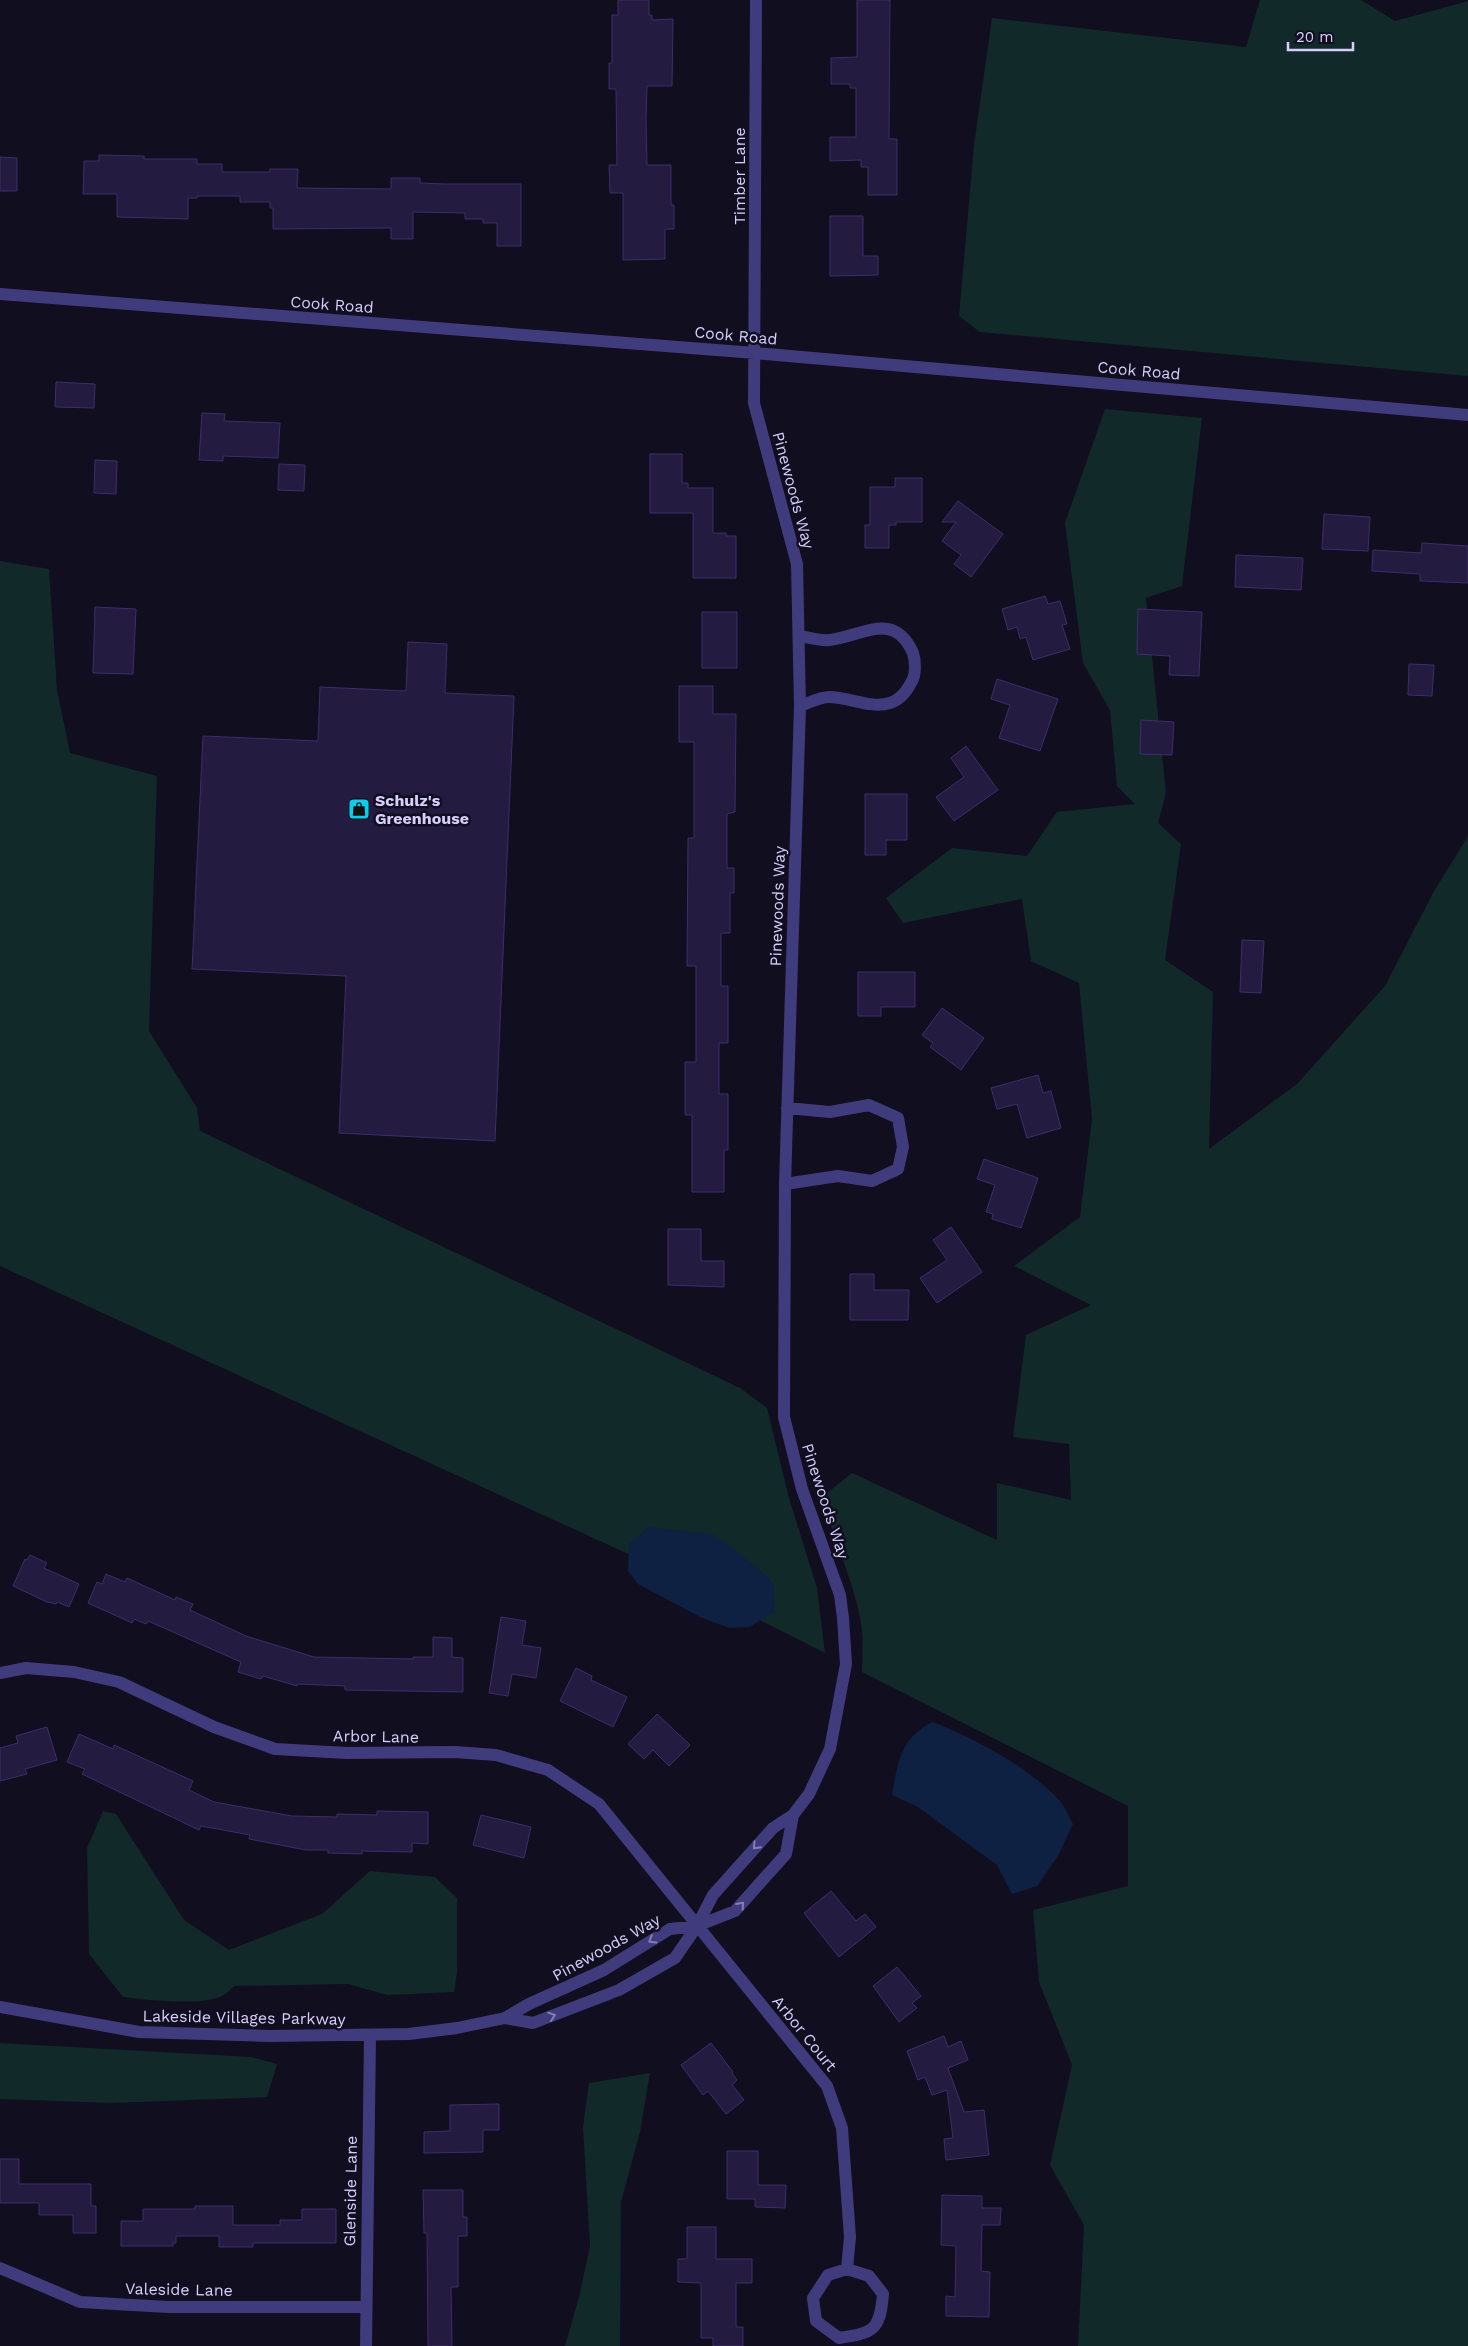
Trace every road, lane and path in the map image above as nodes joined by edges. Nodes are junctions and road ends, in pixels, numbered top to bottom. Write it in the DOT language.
graph roads {
  1 [pos="756,0"];
  2 [pos="0,294"];
  3 [pos="755,352"];
  4 [pos="1468,415"];
  5 [pos="800,636"];
  6 [pos="800,706"];
  7 [pos="787,1108"];
  8 [pos="785,1184"];
  9 [pos="0,1673"];
  10 [pos="793,1815"];
  11 [pos="698,1926"];
  12 [pos="0,2007"];
  13 [pos="505,2018"];
  14 [pos="370,2036"];
  15 [pos="0,2268"];
  16 [pos="847,2269"];
  17 [pos="365,2307"];
  18 [pos="366,2346"];
  1 -- 3 [label="street, Timber Lane"];
  2 -- 3 [label="street, Cook Road"];
  3 -- 4 [label="street, Cook Road"];
  3 -- 5 [label="street, Pinewoods Way"];
  5 -- 6 [label="street, Pinewoods Way"];
  5 -- 6 [label="street"];
  6 -- 7 [label="street, Pinewoods Way"];
  7 -- 8 [label="street, Pinewoods Way"];
  7 -- 8 [label="street"];
  8 -- 10 [label="street, Pinewoods Way"];
  9 -- 11 [label="street, Arbor Lane"];
  10 -- 11 [label="street, Pinewoods Way, one-way"];
  11 -- 10 [label="street, Pinewoods Way, one-way"];
  11 -- 13 [label="street, Pinewoods Way, one-way"];
  13 -- 11 [label="street, Pinewoods Way, one-way"];
  11 -- 16 [label="street, Arbor Court"];
  12 -- 14 [label="street, Lakeside Villages Parkway"];
  13 -- 14 [label="street, Pinewoods Way"];
  14 -- 17 [label="street, Glenside Lane"];
  15 -- 17 [label="street, Valeside Lane"];
  16 -- 16 [label="street"];
  17 -- 18 [label="street, Glenside Lane"];
}
